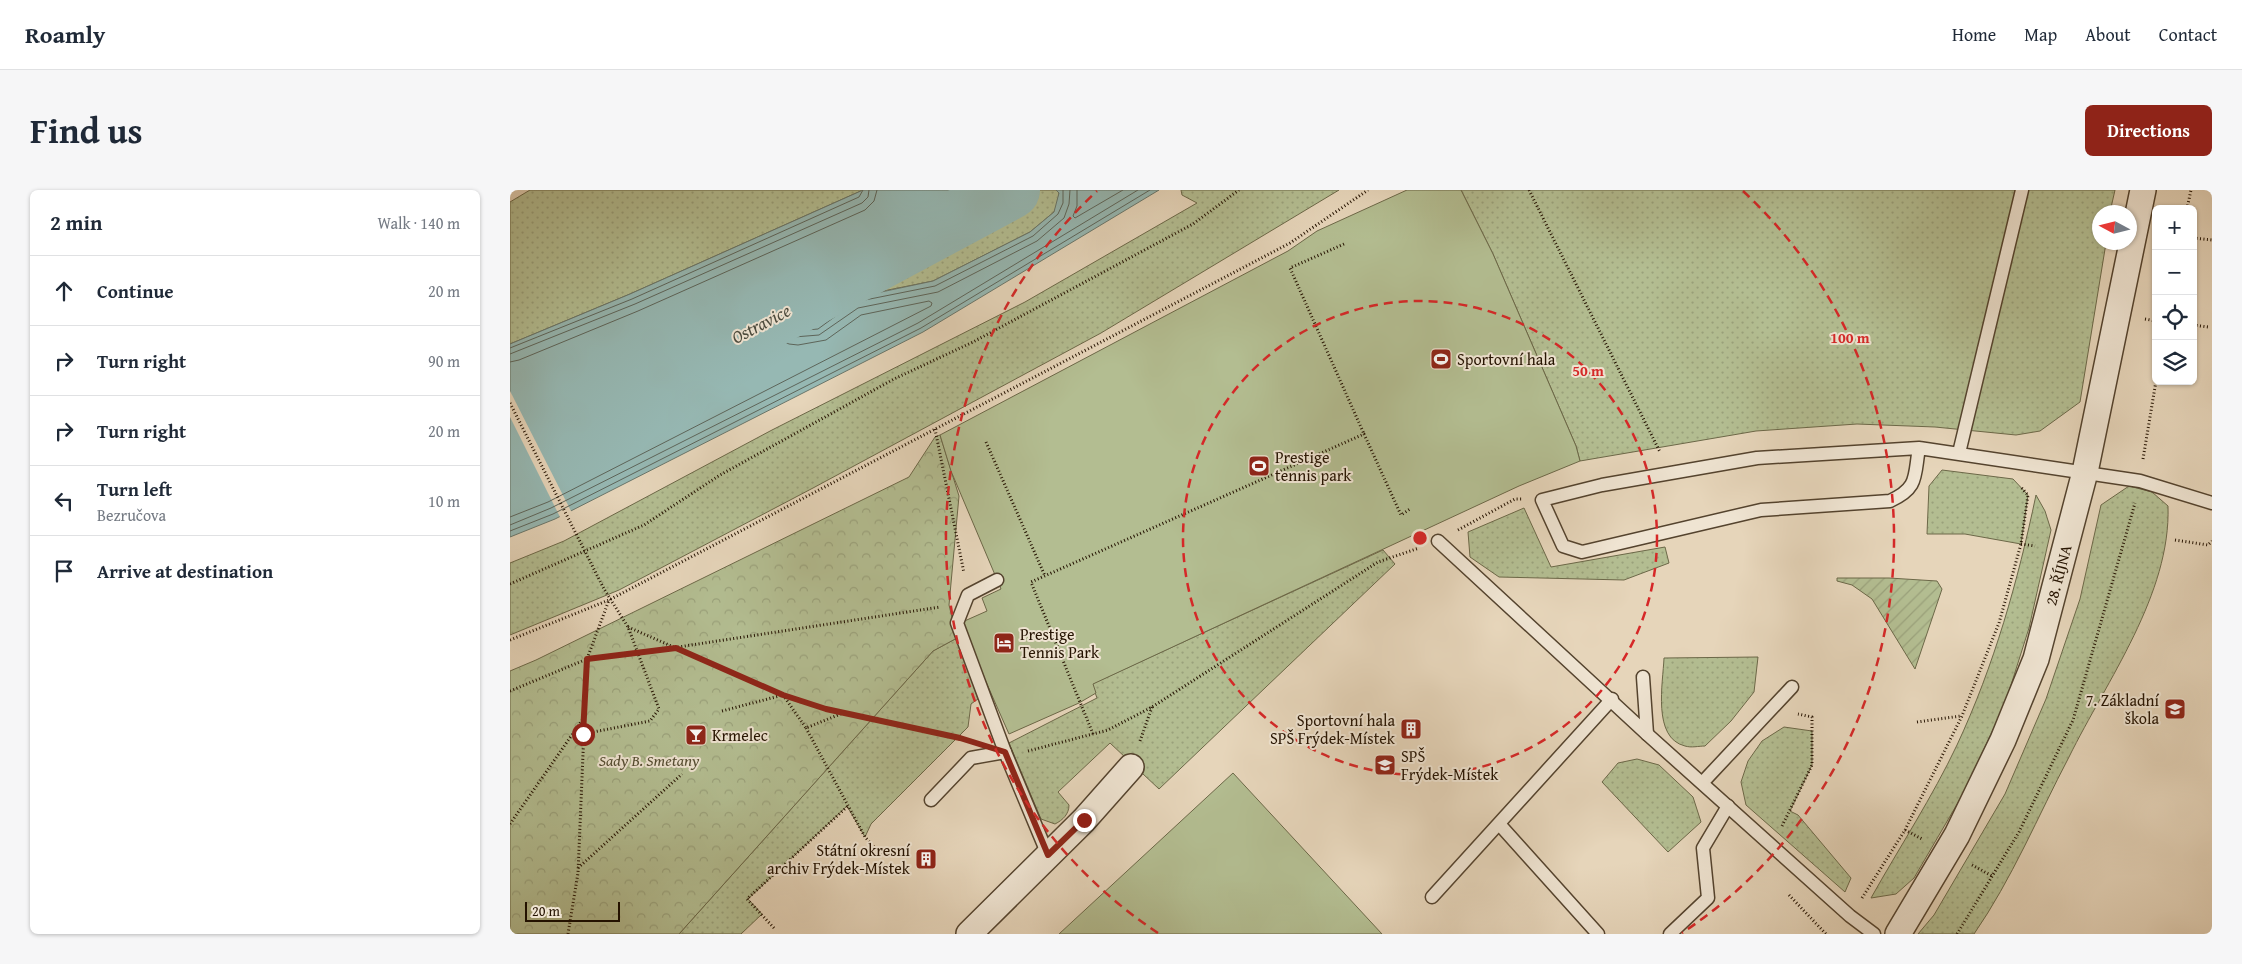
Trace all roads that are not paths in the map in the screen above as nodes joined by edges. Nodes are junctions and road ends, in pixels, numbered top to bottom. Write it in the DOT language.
graph roads {
  1 [pos="2022,190"];
  2 [pos="2143,190"];
  3 [pos="1919,448"];
  4 [pos="1959,453"];
  5 [pos="2085,472"];
  6 [pos="2212,503"];
  7 [pos="1438,541"];
  8 [pos="997,580"];
  9 [pos="1643,677"];
  10 [pos="1792,687"];
  11 [pos="1612,700"];
  12 [pos="1647,734"];
  13 [pos="1005,752"];
  14 [pos="1131,767"];
  15 [pos="1703,782"];
  16 [pos="931,800"];
  17 [pos="1728,806"];
  18 [pos="1500,825"];
  19 [pos="1048,855"];
  20 [pos="1432,897"];
  21 [pos="968,934"];
  22 [pos="1598,934"];
  23 [pos="1670,934"];
  24 [pos="1874,934"];
  25 [pos="1898,934"];
  1 -- 4 [label="lane"];
  2 -- 5 [label="street, 28. ŘÍJNA"];
  3 -- 3 [label="lane"];
  3 -- 4 [label="lane"];
  4 -- 5 [label="lane"];
  5 -- 6 [label="lane"];
  5 -- 25 [label="street, 28. ŘÍJNA"];
  7 -- 11 [label="lane"];
  8 -- 13 [label="lane"];
  9 -- 12 [label="lane"];
  10 -- 15 [label="lane"];
  11 -- 12 [label="lane"];
  11 -- 18 [label="lane"];
  12 -- 15 [label="lane"];
  13 -- 16 [label="lane"];
  13 -- 19 [label="lane"];
  14 -- 19 [label="street"];
  15 -- 17 [label="lane"];
  17 -- 23 [label="lane"];
  17 -- 24 [label="lane"];
  18 -- 20 [label="lane"];
  18 -- 22 [label="lane"];
  19 -- 21 [label="street"];
}
